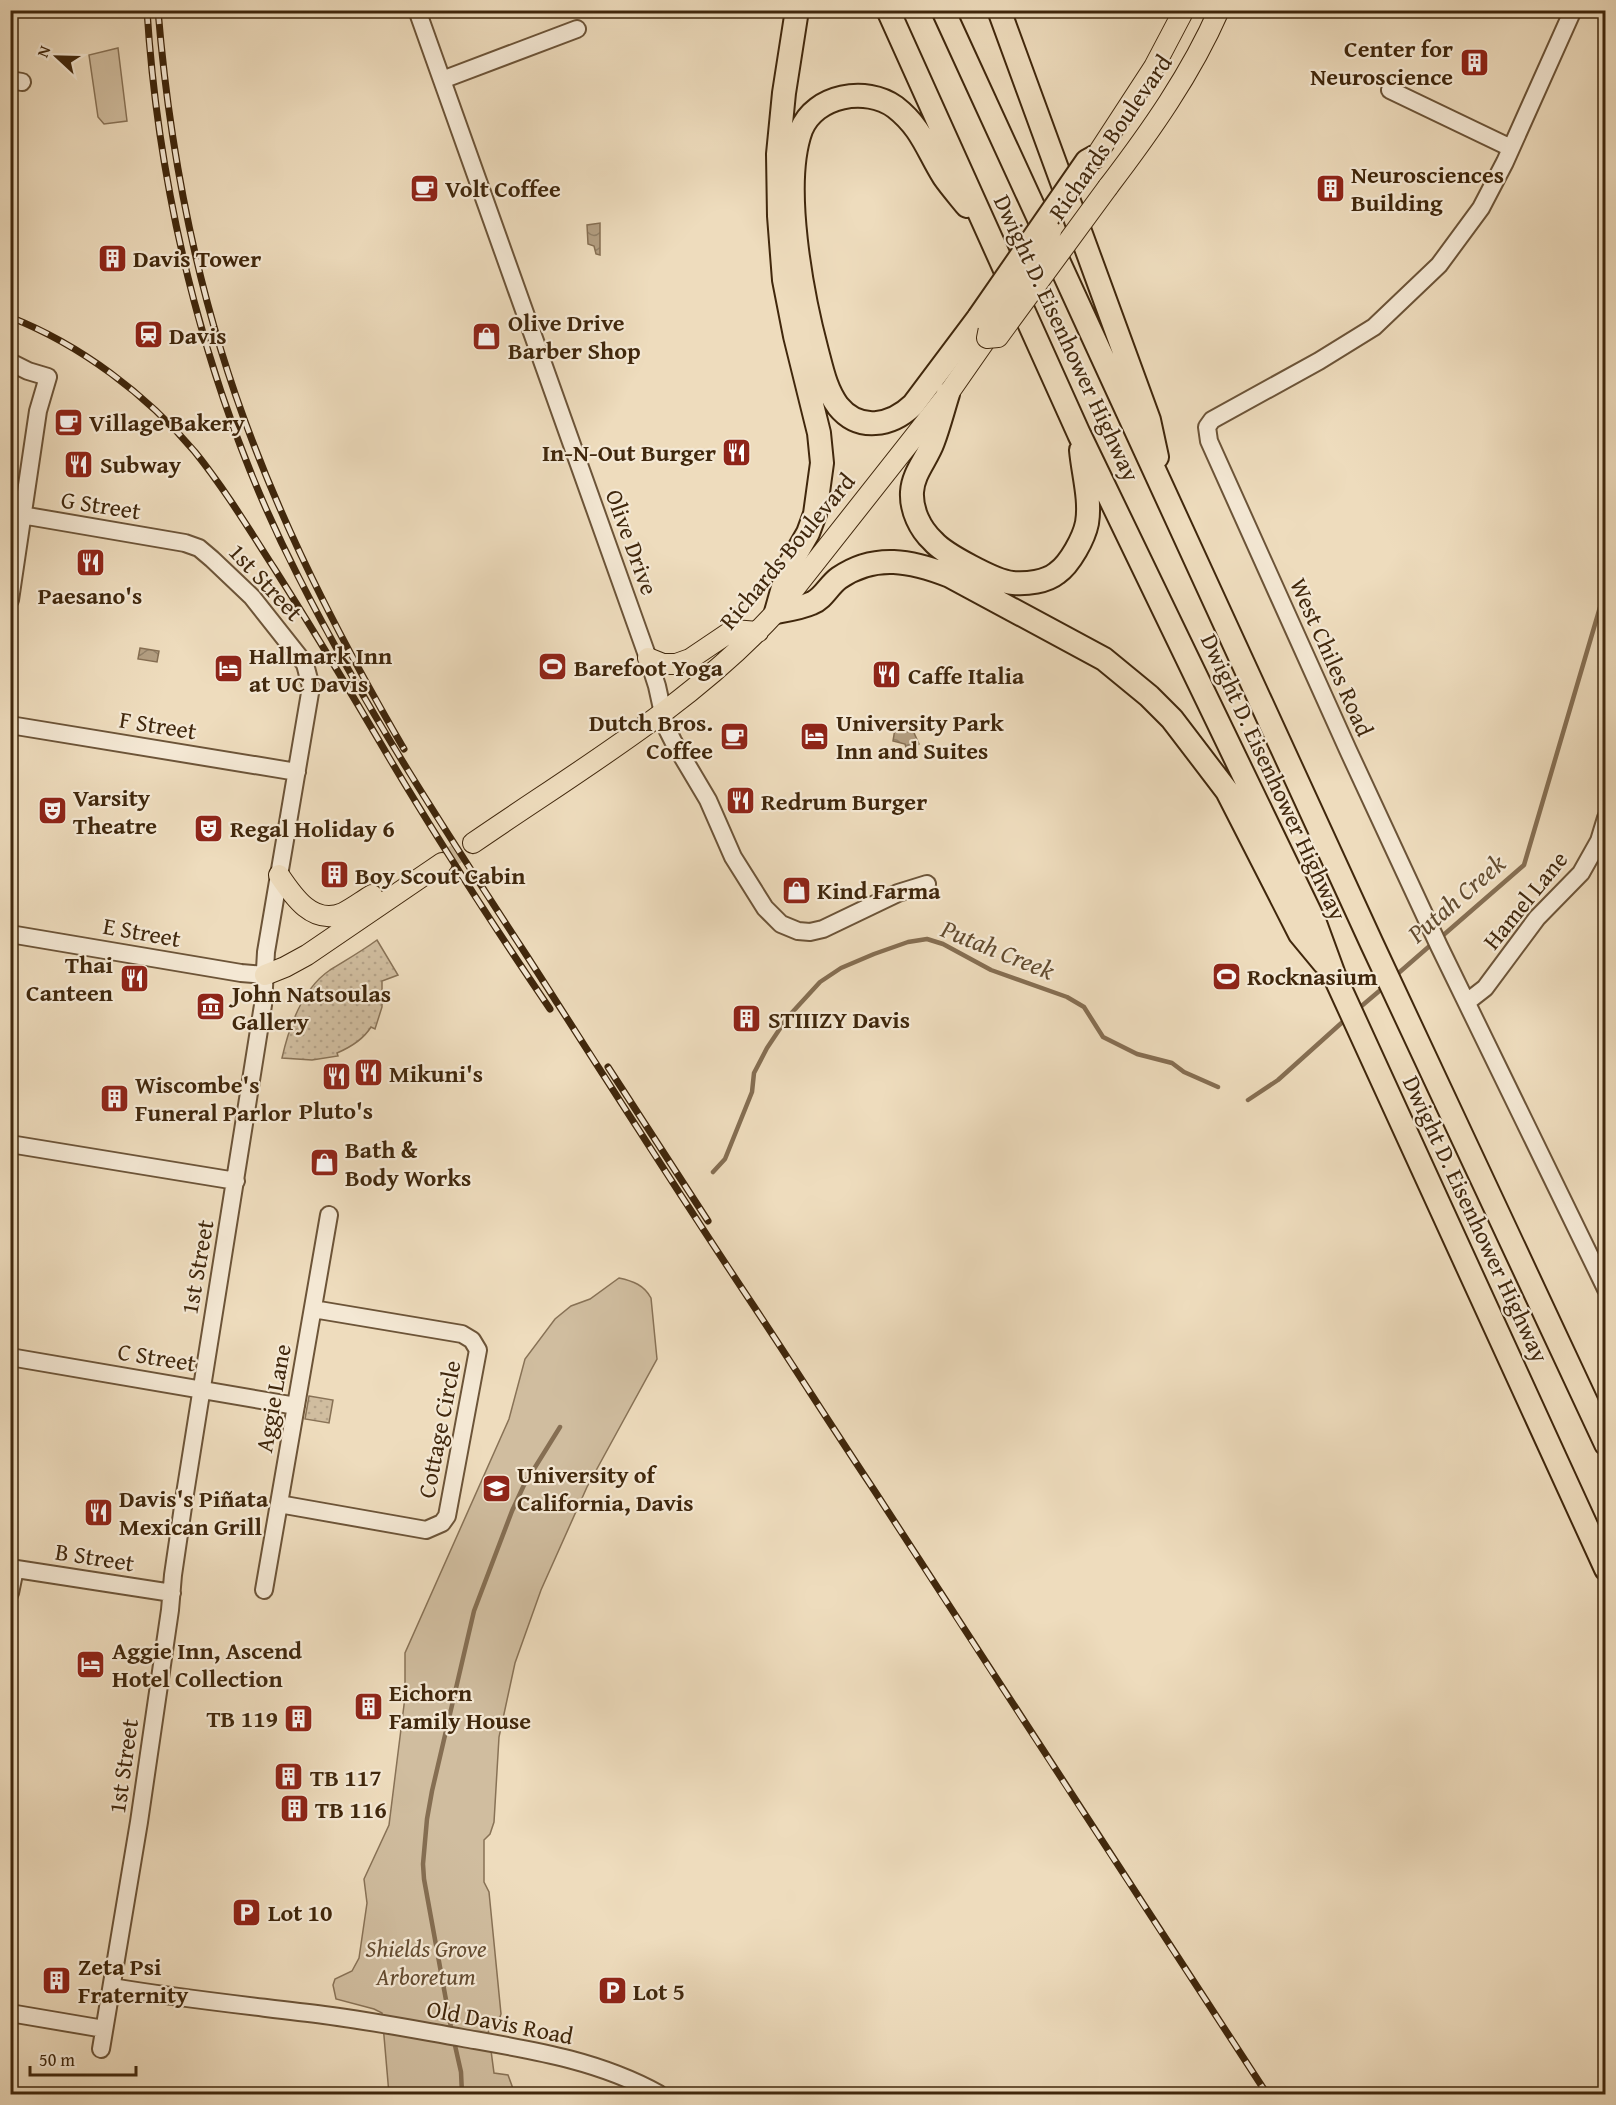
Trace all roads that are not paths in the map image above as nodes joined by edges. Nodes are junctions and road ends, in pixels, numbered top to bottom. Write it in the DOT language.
graph roads {
  1 [pos="417,10"];
  2 [pos="796,10"];
  3 [pos="888,10"];
  4 [pos="944,10"];
  5 [pos="999,10"];
  6 [pos="1184,10"];
  7 [pos="1219,10"];
  8 [pos="1573,10"];
  9 [pos="577,29"];
  10 [pos="442,80"];
  11 [pos="1390,90"];
  12 [pos="1511,148"];
  13 [pos="1096,156"];
  14 [pos="990,235"];
  15 [pos="987,338"];
  16 [pos="10,362"];
  17 [pos="948,394"];
  18 [pos="1080,434"];
  19 [pos="1164,494"];
  20 [pos="17,515"];
  21 [pos="185,543"];
  22 [pos="10,600"];
  23 [pos="776,612"];
  24 [pos="758,632"];
  25 [pos="648,658"];
  26 [pos="662,713"];
  27 [pos="10,725"];
  28 [pos="297,772"];
  29 [pos="1605,818"];
  30 [pos="473,843"];
  31 [pos="442,863"];
  32 [pos="279,875"];
  33 [pos="413,881"];
  34 [pos="927,884"];
  35 [pos="10,934"];
  36 [pos="265,975"];
  37 [pos="1334,975"];
  38 [pos="1467,1002"];
  39 [pos="10,1144"];
  40 [pos="236,1181"];
  41 [pos="329,1215"];
  42 [pos="1605,1289"];
  43 [pos="313,1309"];
  44 [pos="10,1357"];
  45 [pos="201,1389"];
  46 [pos="296,1406"];
  47 [pos="1605,1444"];
  48 [pos="279,1504"];
  49 [pos="13,1569"];
  50 [pos="1605,1569"];
  51 [pos="264,1590"];
  52 [pos="10,1593"];
  53 [pos="172,1593"];
  54 [pos="112,1987"];
  55 [pos="10,2013"];
  56 [pos="104,2028"];
  57 [pos="101,2049"];
  58 [pos="659,2094"];
  1 -- 10 [label="street, Olive Drive"];
  2 -- 23 [label="highway"];
  3 -- 14 [label="highway, Dwight D. Eisenhower Highway"];
  4 -- 19 [label="highway, Dwight D. Eisenhower Highway"];
  5 -- 19 [label="highway"];
  6 -- 13 [label="main road, Richards Boulevard"];
  7 -- 15 [label="main road, Richards Boulevard, bridge"];
  8 -- 12 [label="street"];
  9 -- 10 [label="street"];
  10 -- 25 [label="street, Olive Drive"];
  11 -- 12 [label="street"];
  12 -- 38 [label="street, West Chiles Road"];
  13 -- 14 [label="highway, bridge"];
  13 -- 15 [label="main road, Richards Boulevard, bridge"];
  14 -- 18 [label="highway, Dwight D. Eisenhower Highway"];
  15 -- 17 [label="main road, Richards Boulevard"];
  16 -- 20 [label="street"];
  17 -- 18 [label="highway"];
  17 -- 23 [label="main road, Richards Boulevard"];
  18 -- 37 [label="highway, Dwight D. Eisenhower Highway"];
  19 -- 47 [label="highway, Dwight D. Eisenhower Highway"];
  20 -- 21 [label="street, G Street"];
  20 -- 22 [label="street"];
  21 -- 28 [label="street, 1st Street"];
  23 -- 24 [label="main road, Richards Boulevard"];
  23 -- 37 [label="highway"];
  24 -- 25 [label="main road"];
  24 -- 26 [label="main road, Richards Boulevard"];
  25 -- 26 [label="street, Olive Drive"];
  26 -- 30 [label="main road, Richards Boulevard"];
  26 -- 34 [label="street, Olive Drive"];
  27 -- 28 [label="street, F Street"];
  28 -- 32 [label="street, 1st Street"];
  29 -- 38 [label="street, Hamel Lane"];
  31 -- 33 [label="main road"];
  32 -- 33 [label="main road"];
  32 -- 36 [label="street, 1st Street"];
  33 -- 36 [label="main road"];
  35 -- 36 [label="street, E Street"];
  36 -- 40 [label="street, 1st Street"];
  37 -- 50 [label="highway, Dwight D. Eisenhower Highway"];
  38 -- 42 [label="street"];
  39 -- 40 [label="street"];
  40 -- 45 [label="street, 1st Street"];
  41 -- 43 [label="street, Aggie Lane"];
  43 -- 46 [label="street, Aggie Lane"];
  43 -- 48 [label="street, Cottage Circle"];
  44 -- 45 [label="street, C Street"];
  45 -- 46 [label="street, C Street"];
  45 -- 53 [label="street, 1st Street"];
  46 -- 48 [label="street, Aggie Lane"];
  48 -- 51 [label="street, Aggie Lane"];
  49 -- 52 [label="street"];
  49 -- 53 [label="street, B Street"];
  53 -- 54 [label="street, 1st Street"];
  54 -- 56 [label="street, 1st Street"];
  54 -- 58 [label="street, Old Davis Road"];
  55 -- 56 [label="street"];
  56 -- 57 [label="street, 1st Street"];
}
